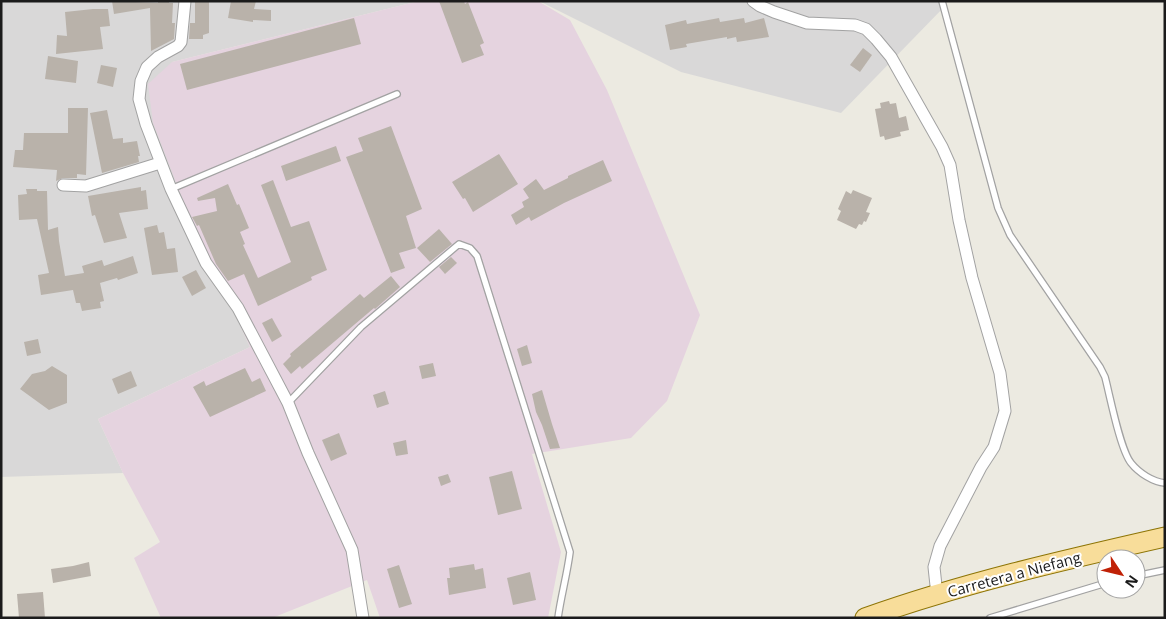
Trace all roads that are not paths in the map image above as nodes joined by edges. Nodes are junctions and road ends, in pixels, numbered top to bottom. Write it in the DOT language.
graph roads {
  1 [pos="185,1"];
  2 [pos="753,1"];
  3 [pos="942,1"];
  4 [pos="398,94"];
  5 [pos="160,162"];
  6 [pos="63,185"];
  7 [pos="171,189"];
  8 [pos="288,402"];
  9 [pos="1165,483"];
  10 [pos="1165,537"];
  11 [pos="1165,570"];
  12 [pos="1146,574"];
  13 [pos="1096,586"];
  14 [pos="937,595"];
  15 [pos="363,618"];
  16 [pos="558,618"];
  17 [pos="866,618"];
  18 [pos="990,618"];
  1 -- 5 [label="street"];
  2 -- 14 [label="street"];
  3 -- 9 [label="lane"];
  4 -- 7 [label="lane"];
  5 -- 6 [label="street"];
  5 -- 7 [label="street"];
  7 -- 8 [label="street"];
  8 -- 15 [label="street"];
  8 -- 16 [label="lane"];
  10 -- 14 [label="main road, Carretera a Niefang"];
  11 -- 12 [label="lane"];
  13 -- 18 [label="lane"];
  14 -- 17 [label="main road, Carretera a Niefang"];
}
